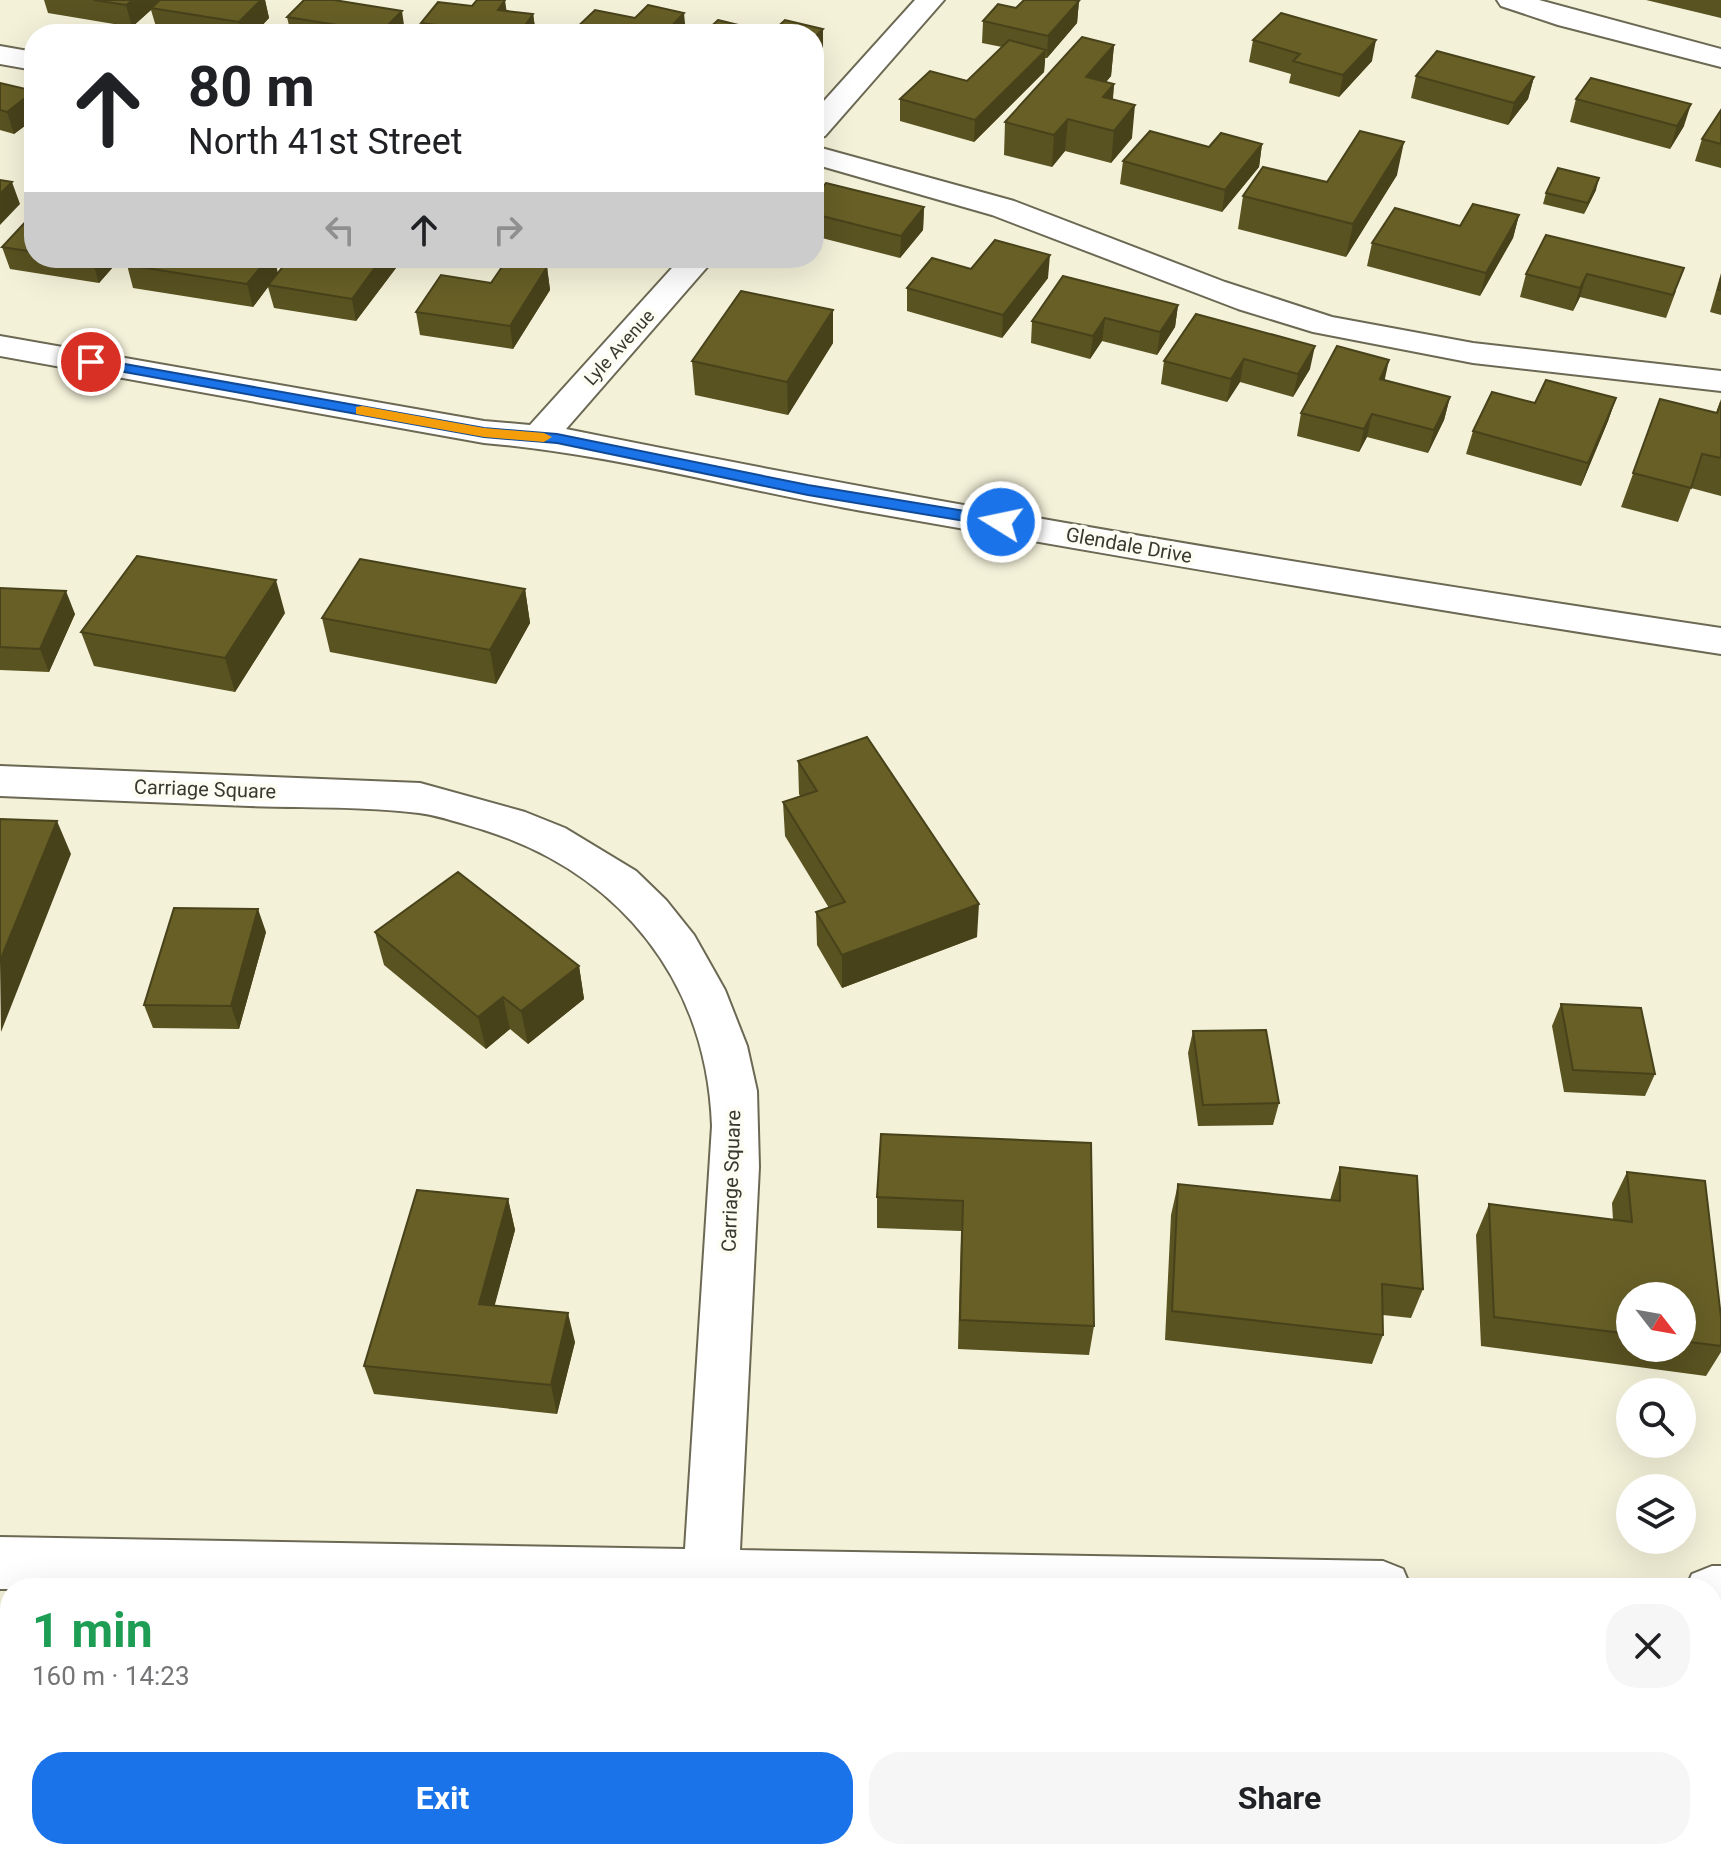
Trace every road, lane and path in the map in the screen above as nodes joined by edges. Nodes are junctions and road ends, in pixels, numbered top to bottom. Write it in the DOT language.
graph roads {
  1 [pos="930,0"];
  2 [pos="1511,0"];
  3 [pos="0,55"];
  4 [pos="1721,58"];
  5 [pos="24,59"];
  6 [pos="824,119"];
  7 [pos="824,158"];
  8 [pos="690,268"];
  9 [pos="0,346"];
  10 [pos="1721,381"];
  11 [pos="539,437"];
  12 [pos="1721,641"];
  13 [pos="0,781"];
  14 [pos="0,1563"];
  15 [pos="711,1577"];
  16 [pos="772,1578"];
  1 -- 6 [label="street"];
  2 -- 4 [label="street"];
  3 -- 5 [label="street"];
  7 -- 10 [label="street"];
  8 -- 11 [label="street, Lyle Avenue"];
  9 -- 11 [label="street, Glendale Drive"];
  11 -- 12 [label="street, Glendale Drive"];
  13 -- 15 [label="street, Carriage Square"];
  14 -- 15 [label="street"];
  15 -- 16 [label="street"];
}
